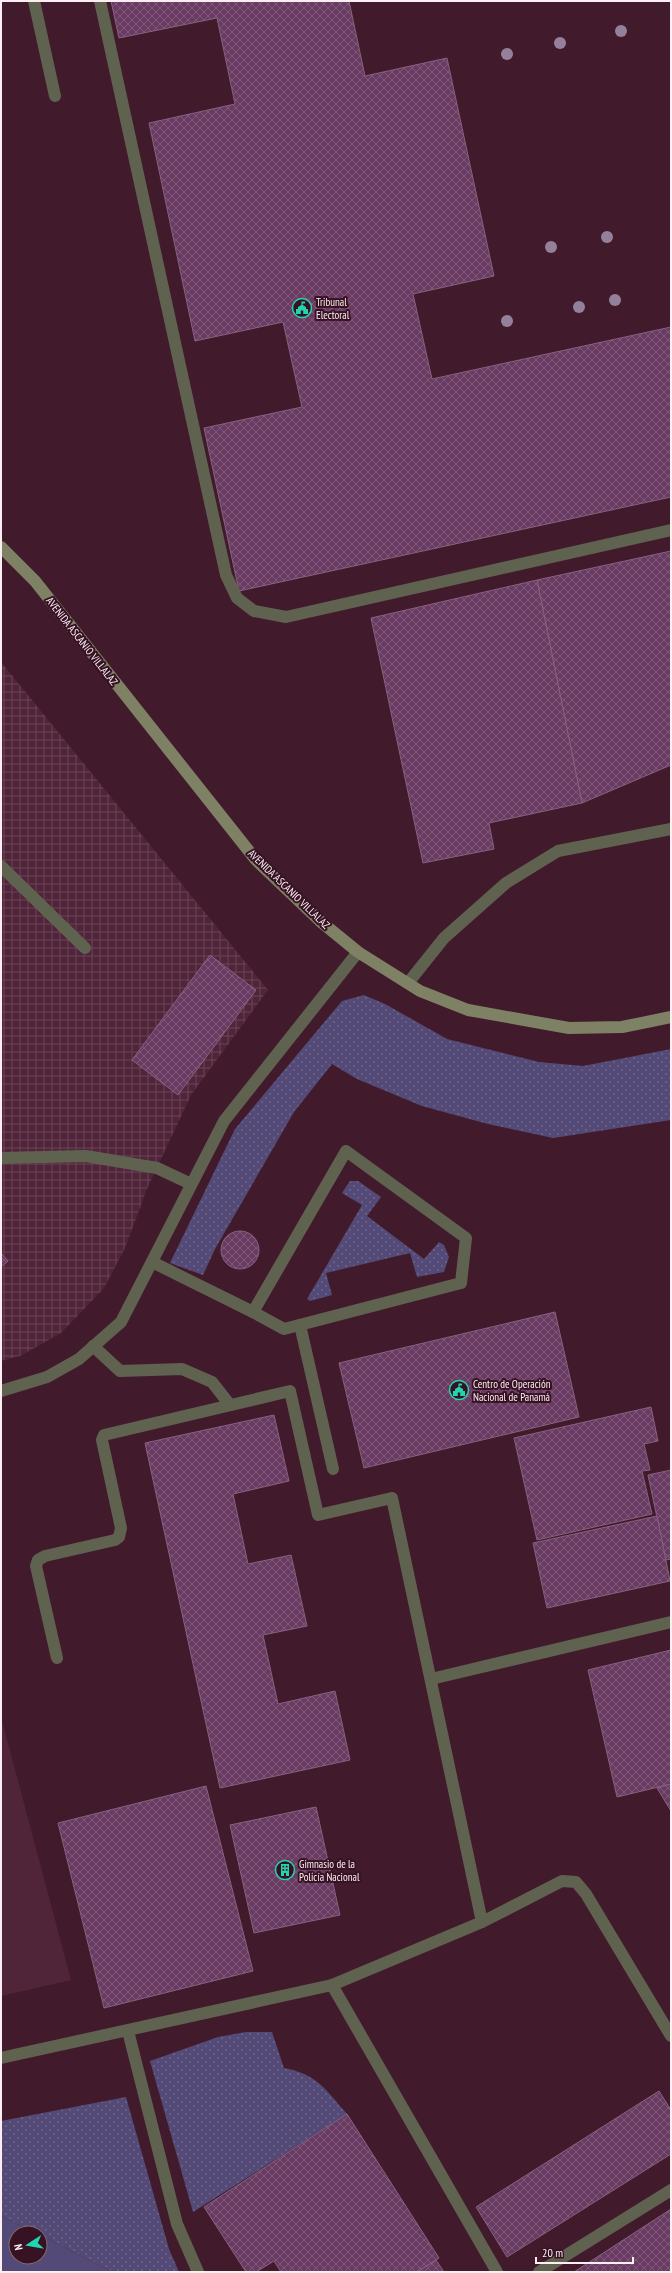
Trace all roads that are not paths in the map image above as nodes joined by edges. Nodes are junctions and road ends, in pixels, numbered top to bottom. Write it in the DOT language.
graph roads {
  1 [pos="34,1"];
  2 [pos="100,1"];
  3 [pos="55,96"];
  4 [pos="671,530"];
  5 [pos="1,547"];
  6 [pos="671,829"];
  7 [pos="1,866"];
  8 [pos="85,948"];
  9 [pos="358,952"];
  10 [pos="408,983"];
  11 [pos="671,1017"];
  12 [pos="1,1158"];
  13 [pos="192,1184"];
  14 [pos="152,1262"];
  15 [pos="253,1312"];
  16 [pos="300,1325"];
  17 [pos="94,1346"];
  18 [pos="1,1391"];
  19 [pos="230,1405"];
  20 [pos="333,1469"];
  21 [pos="671,1622"];
  22 [pos="57,1658"];
  23 [pos="431,1679"];
  24 [pos="482,1922"];
  25 [pos="332,1985"];
  26 [pos="128,2031"];
  27 [pos="671,2036"];
  28 [pos="1,2058"];
  29 [pos="671,2190"];
  30 [pos="198,2272"];
  31 [pos="497,2272"];
  32 [pos="539,2272"];
  1 -- 3 [label="lane"];
  2 -- 4 [label="lane"];
  5 -- 9 [label="main road, AVENIDA ASCANIO VILLALAZ"];
  6 -- 10 [label="lane"];
  7 -- 8 [label="lane"];
  9 -- 10 [label="main road, AVENIDA ASCANIO VILLALAZ"];
  9 -- 13 [label="lane"];
  10 -- 11 [label="main road, AVENIDA ASCANIO VILLALAZ"];
  12 -- 13 [label="lane"];
  13 -- 14 [label="lane"];
  14 -- 15 [label="lane"];
  14 -- 17 [label="lane"];
  15 -- 16 [label="lane"];
  15 -- 16 [label="lane"];
  16 -- 20 [label="lane"];
  17 -- 18 [label="lane"];
  17 -- 19 [label="lane"];
  19 -- 22 [label="lane"];
  19 -- 23 [label="lane"];
  21 -- 23 [label="lane"];
  23 -- 24 [label="lane"];
  24 -- 25 [label="lane"];
  24 -- 27 [label="lane"];
  25 -- 26 [label="lane"];
  25 -- 31 [label="lane"];
  26 -- 28 [label="lane"];
  26 -- 30 [label="lane"];
  29 -- 32 [label="lane"];
}
